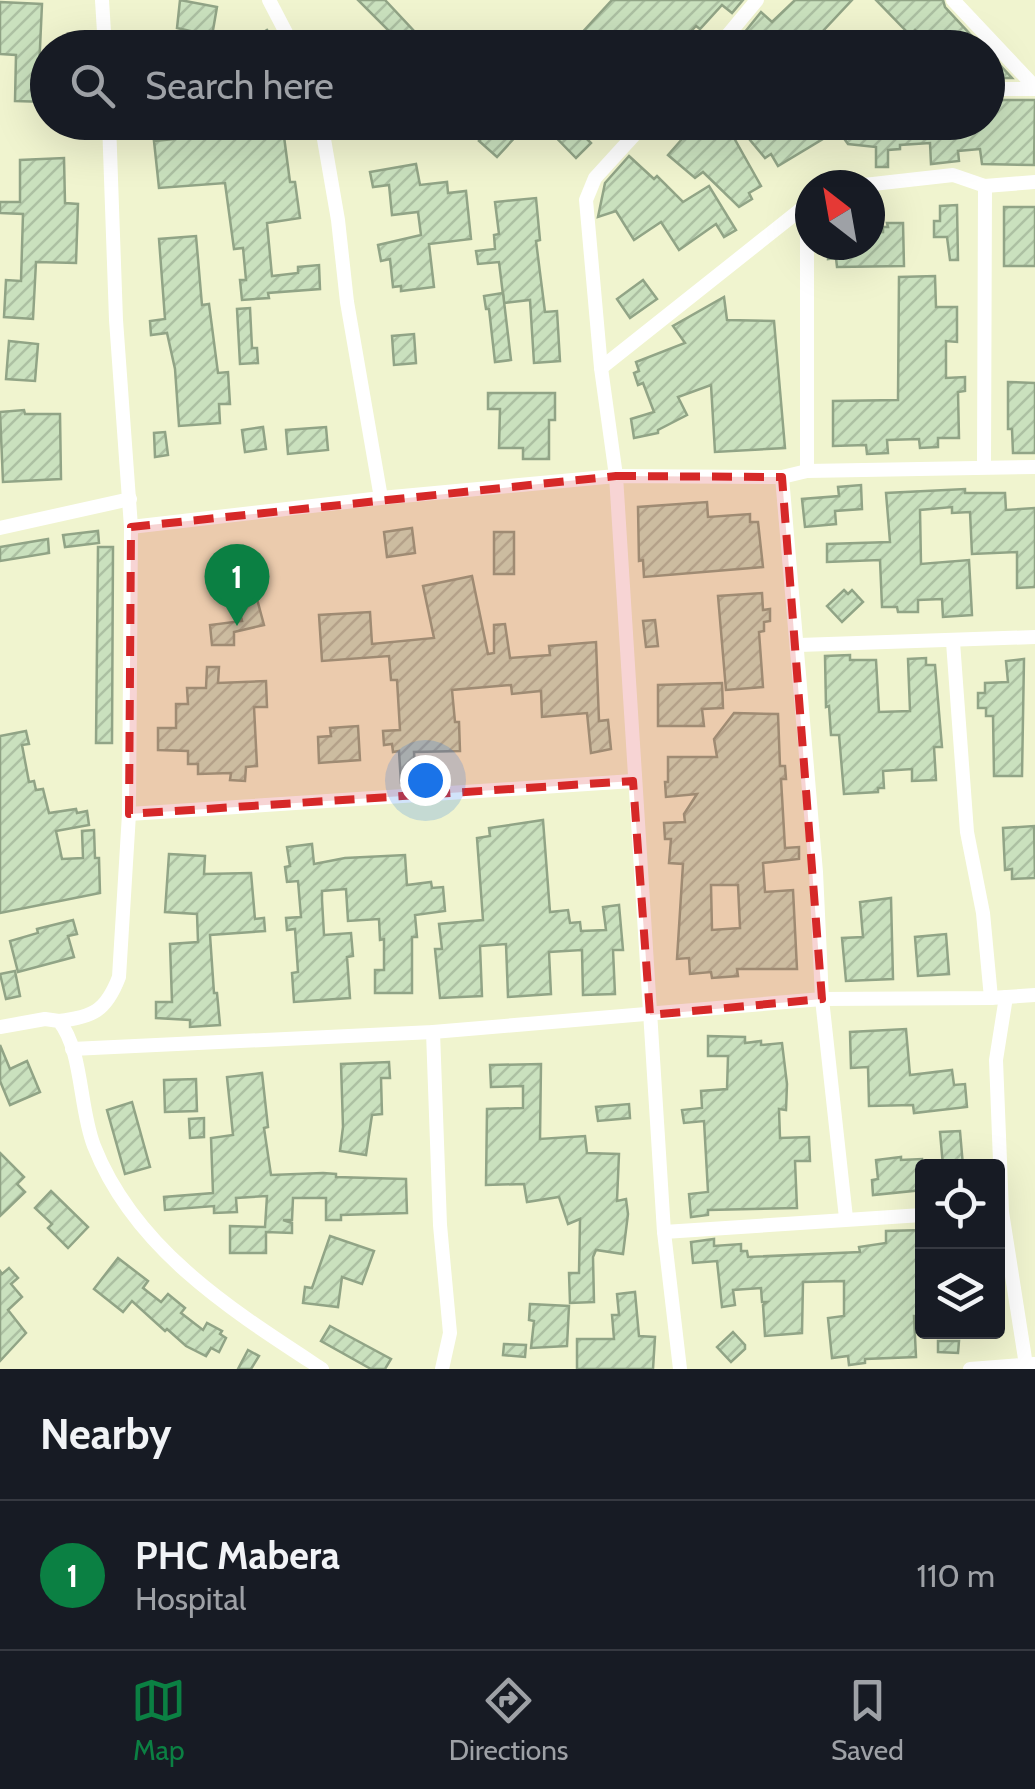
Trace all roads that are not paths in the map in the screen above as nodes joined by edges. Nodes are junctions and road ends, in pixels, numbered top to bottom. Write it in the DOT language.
graph roads {
  1 [pos="102,0"];
  2 [pos="269,0"];
  3 [pos="757,0"];
  4 [pos="953,0"];
  5 [pos="104,30"];
  6 [pos="285,30"];
  7 [pos="733,30"];
  8 [pos="981,30"];
  9 [pos="1005,56"];
  10 [pos="1035,88"];
  11 [pos="1005,89"];
  12 [pos="109,140"];
  13 [pos="323,140"];
  14 [pos="630,140"];
  15 [pos="1035,182"];
  16 [pos="885,183"];
  17 [pos="985,186"];
  18 [pos="795,213"];
  19 [pos="808,260"];
  20 [pos="601,368"];
  21 [pos="984,466"];
  22 [pos="1035,467"];
  23 [pos="808,472"];
  24 [pos="616,476"];
  25 [pos="782,476"];
  26 [pos="381,498"];
  27 [pos="130,499"];
  28 [pos="130,527"];
  29 [pos="0,528"];
  30 [pos="1035,637"];
  31 [pos="954,642"];
  32 [pos="798,645"];
  33 [pos="633,781"];
  34 [pos="129,814"];
  35 [pos="1035,995"];
  36 [pos="822,998"];
  37 [pos="998,998"];
  38 [pos="650,1015"];
  39 [pos="58,1021"];
  40 [pos="0,1027"];
  41 [pos="433,1032"];
  42 [pos="72,1049"];
  43 [pos="999,1159"];
  44 [pos="915,1215"];
  45 [pos="846,1218"];
  46 [pos="664,1232"];
  47 [pos="1005,1237"];
  48 [pos="1030,1364"];
  49 [pos="322,1369"];
  50 [pos="442,1369"];
  51 [pos="680,1369"];
  52 [pos="970,1369"];
  1 -- 5 [label="street"];
  2 -- 6 [label="street"];
  3 -- 7 [label="street"];
  4 -- 8 [label="street"];
  9 -- 10 [label="street"];
  10 -- 11 [label="street"];
  12 -- 27 [label="street"];
  13 -- 26 [label="street"];
  14 -- 20 [label="street"];
  15 -- 17 [label="street"];
  16 -- 17 [label="street"];
  17 -- 21 [label="street"];
  18 -- 20 [label="street"];
  19 -- 23 [label="street"];
  20 -- 24 [label="street"];
  21 -- 22 [label="street"];
  21 -- 23 [label="street"];
  23 -- 25 [label="street"];
  24 -- 25 [label="street"];
  24 -- 26 [label="street"];
  24 -- 33 [label="street"];
  25 -- 32 [label="street"];
  26 -- 28 [label="street"];
  27 -- 28 [label="street"];
  27 -- 29 [label="street"];
  28 -- 34 [label="street"];
  30 -- 31 [label="street"];
  31 -- 32 [label="street"];
  31 -- 37 [label="street"];
  32 -- 36 [label="street"];
  33 -- 34 [label="street"];
  33 -- 38 [label="street"];
  34 -- 39 [label="street"];
  35 -- 37 [label="street"];
  36 -- 37 [label="street"];
  36 -- 38 [label="street"];
  36 -- 45 [label="street"];
  37 -- 43 [label="street"];
  38 -- 41 [label="street"];
  38 -- 46 [label="street"];
  39 -- 40 [label="street"];
  39 -- 42 [label="street"];
  41 -- 42 [label="street"];
  41 -- 50 [label="street"];
  42 -- 49 [label="street"];
  44 -- 45 [label="street"];
  45 -- 46 [label="street"];
  46 -- 51 [label="street"];
  47 -- 48 [label="street"];
  48 -- 52 [label="street"];
}
